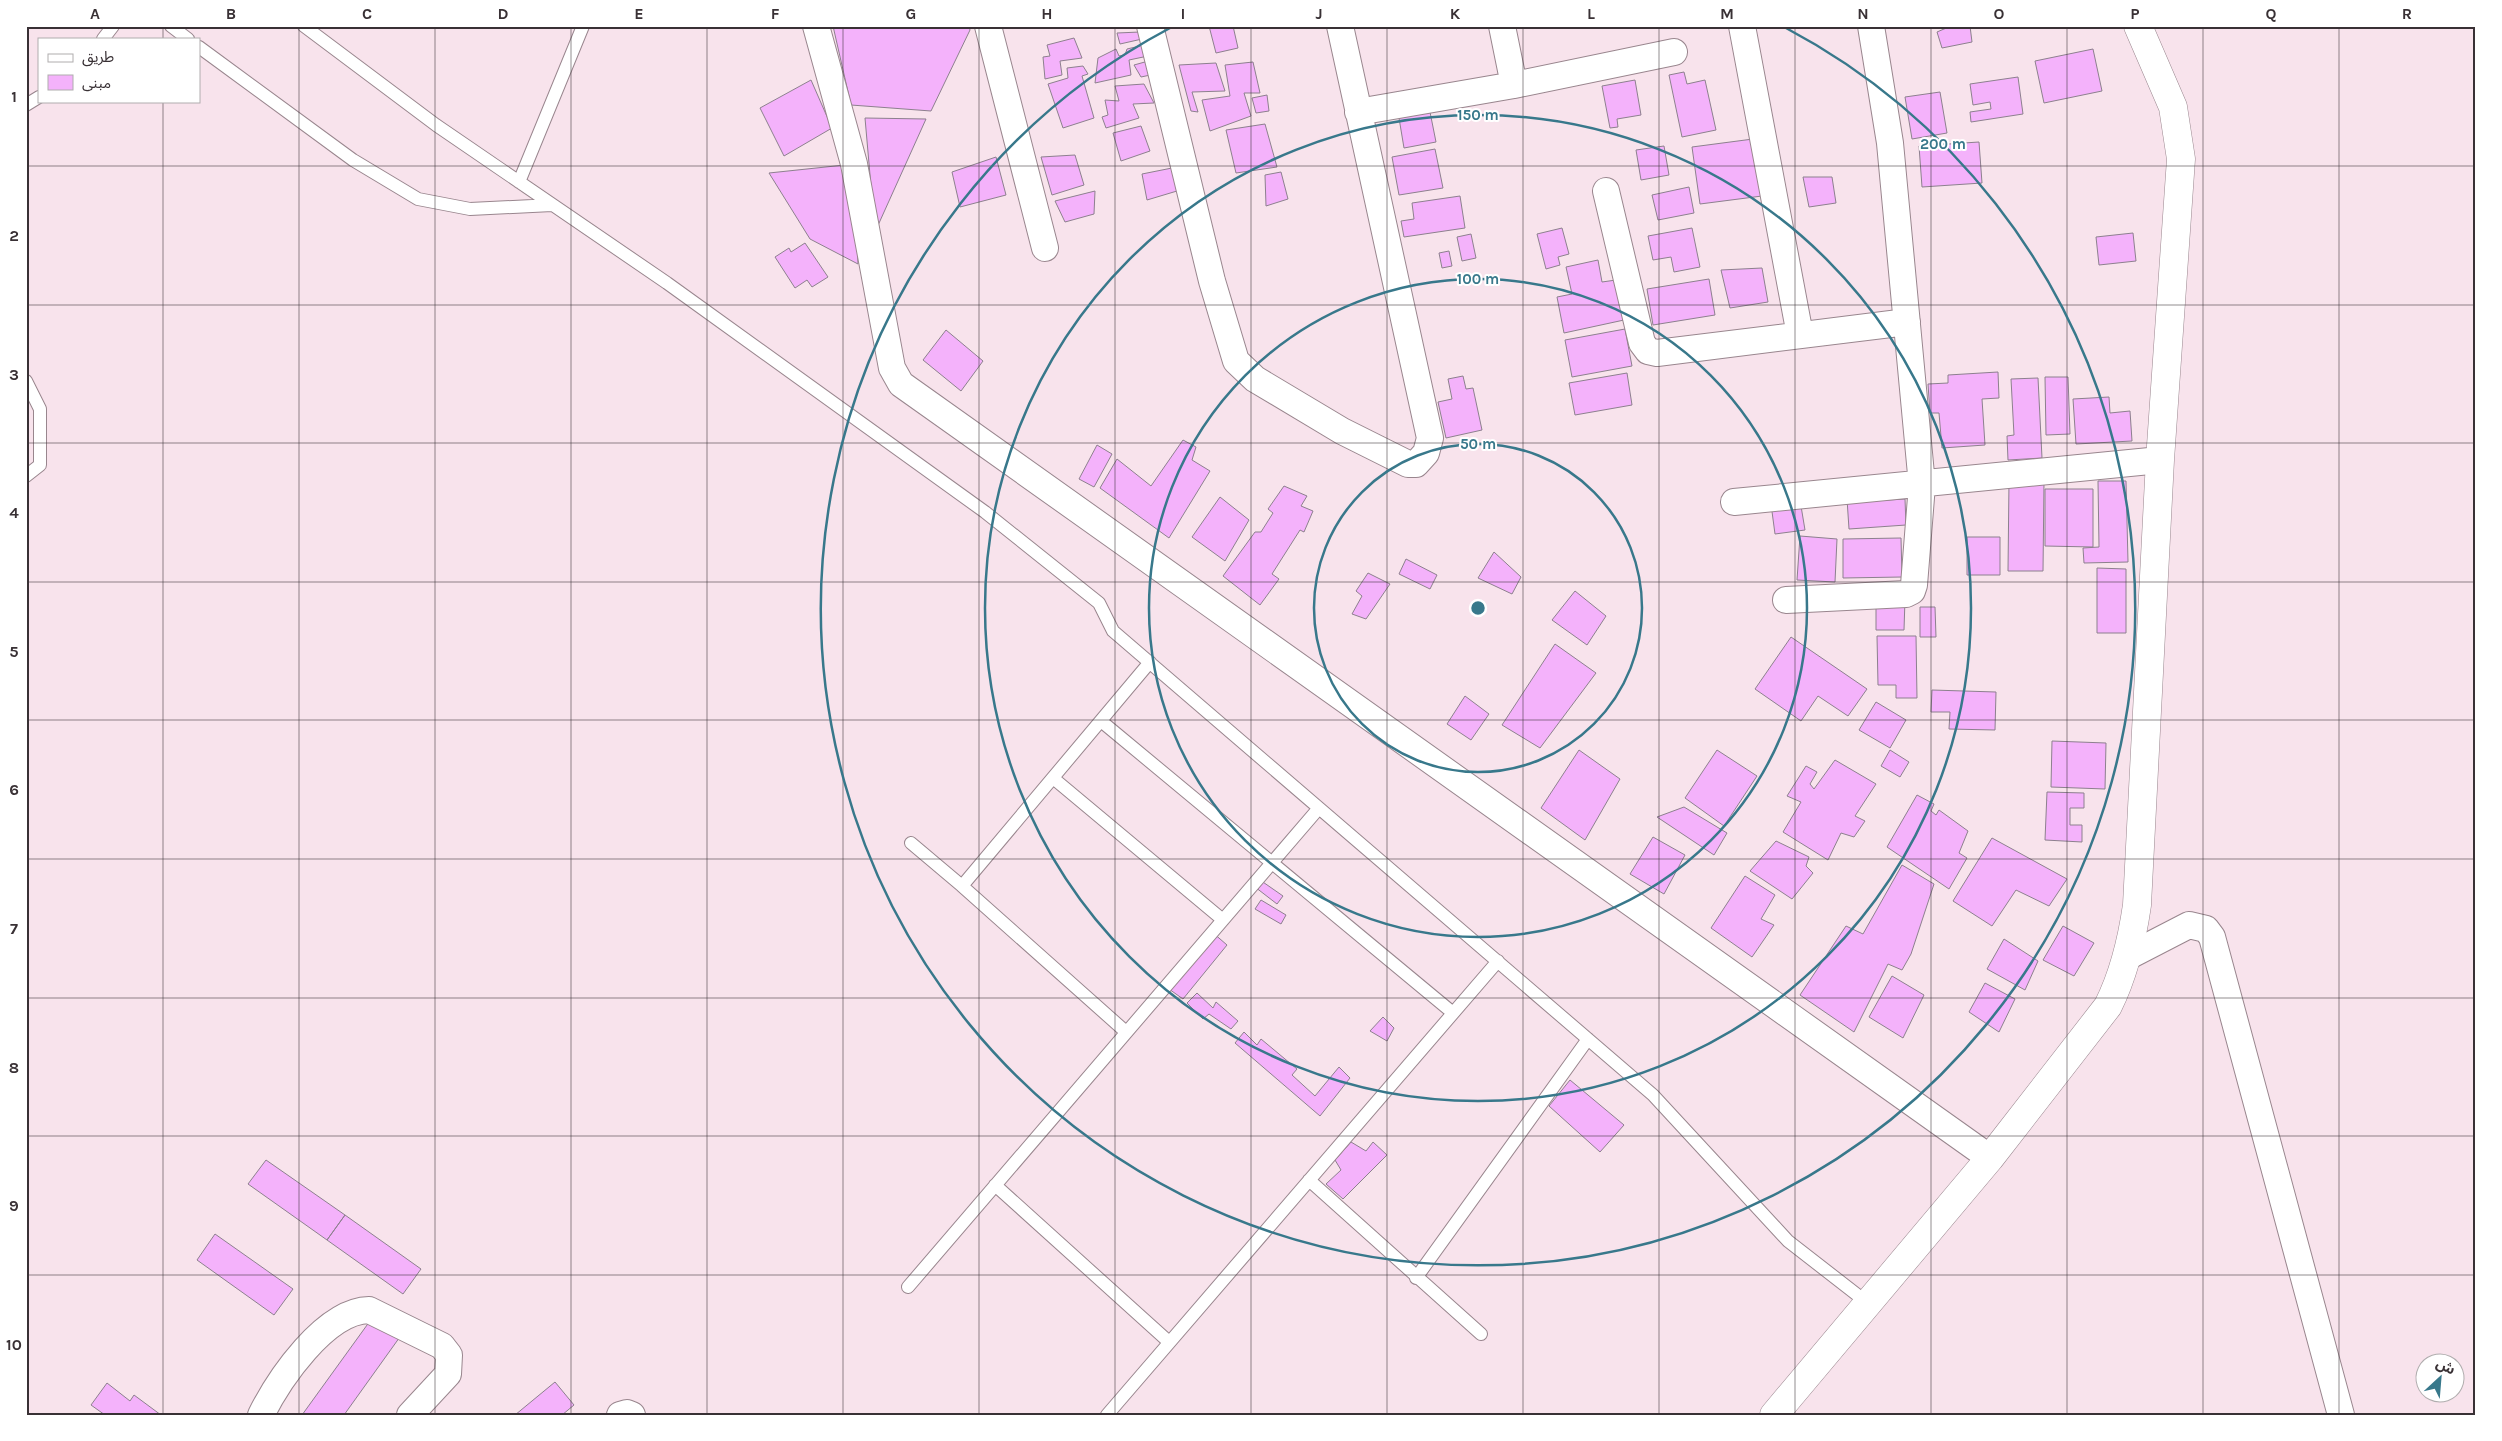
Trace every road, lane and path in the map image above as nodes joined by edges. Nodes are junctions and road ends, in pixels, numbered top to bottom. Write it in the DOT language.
graph roads {
  1 [pos="113,26"];
  2 [pos="171,26"];
  3 [pos="583,26"];
  4 [pos="816,26"];
  5 [pos="988,26"];
  6 [pos="1150,26"];
  7 [pos="1340,26"];
  8 [pos="1502,26"];
  9 [pos="1742,26"];
  10 [pos="1871,26"];
  11 [pos="2138,26"];
  12 [pos="306,27"];
  13 [pos="104,38"];
  14 [pos="187,38"];
  15 [pos="200,47"];
  16 [pos="1674,52"];
  17 [pos="1514,85"];
  18 [pos="38,98"];
  19 [pos="26,105"];
  20 [pos="1358,112"];
  21 [pos="519,182"];
  22 [pos="1606,191"];
  23 [pos="552,205"];
  24 [pos="1045,248"];
  25 [pos="1907,322"];
  26 [pos="1800,335"];
  27 [pos="26,381"];
  28 [pos="2160,460"];
  29 [pos="26,476"];
  30 [pos="1922,485"];
  31 [pos="1734,502"];
  32 [pos="1786,600"];
  33 [pos="1150,662"];
  34 [pos="1101,721"];
  35 [pos="1054,778"];
  36 [pos="1318,808"];
  37 [pos="911,844"];
  38 [pos="1271,863"];
  39 [pos="962,886"];
  40 [pos="1222,920"];
  41 [pos="2127,957"];
  42 [pos="1498,961"];
  43 [pos="1453,1013"];
  44 [pos="1126,1032"];
  45 [pos="1588,1039"];
  46 [pos="1990,1158"];
  47 [pos="1309,1180"];
  48 [pos="995,1184"];
  49 [pos="1416,1278"];
  50 [pos="908,1287"];
  51 [pos="1869,1304"];
  52 [pos="1481,1334"];
  53 [pos="1169,1342"];
  54 [pos="261,1415"];
  55 [pos="410,1415"];
  56 [pos="620,1415"];
  57 [pos="632,1415"];
  58 [pos="1107,1415"];
  59 [pos="1774,1415"];
  60 [pos="2341,1415"];
  1 -- 13 [label="lane"];
  2 -- 14 [label="lane"];
  3 -- 21 [label="lane"];
  4 -- 46 [label="street"];
  5 -- 24 [label="street"];
  6 -- 20 [label="street"];
  7 -- 20 [label="street"];
  8 -- 17 [label="street"];
  9 -- 26 [label="street"];
  10 -- 25 [label="street"];
  11 -- 28 [label="street"];
  12 -- 21 [label="lane"];
  15 -- 23 [label="lane"];
  16 -- 17 [label="street"];
  17 -- 20 [label="street"];
  18 -- 19 [label="lane"];
  21 -- 23 [label="lane"];
  22 -- 26 [label="street"];
  23 -- 33 [label="lane"];
  25 -- 26 [label="street"];
  25 -- 30 [label="street"];
  27 -- 29 [label="lane"];
  28 -- 30 [label="street"];
  28 -- 41 [label="street"];
  30 -- 31 [label="street"];
  30 -- 32 [label="street"];
  33 -- 34 [label="lane"];
  33 -- 36 [label="lane"];
  34 -- 35 [label="lane"];
  34 -- 38 [label="lane"];
  35 -- 39 [label="lane"];
  35 -- 40 [label="lane"];
  36 -- 38 [label="lane"];
  36 -- 42 [label="lane"];
  37 -- 39 [label="lane"];
  38 -- 40 [label="lane"];
  38 -- 43 [label="lane"];
  39 -- 44 [label="lane"];
  40 -- 44 [label="lane"];
  41 -- 46 [label="street"];
  41 -- 60 [label="street"];
  42 -- 43 [label="lane"];
  42 -- 45 [label="lane"];
  43 -- 47 [label="lane"];
  44 -- 48 [label="lane"];
  45 -- 49 [label="lane"];
  45 -- 51 [label="lane"];
  46 -- 51 [label="street"];
  47 -- 49 [label="lane"];
  47 -- 53 [label="lane"];
  48 -- 50 [label="lane"];
  48 -- 53 [label="lane"];
  49 -- 52 [label="lane"];
  51 -- 59 [label="street"];
  53 -- 58 [label="lane"];
  54 -- 55 [label="street"];
  56 -- 57 [label="street"];
}
